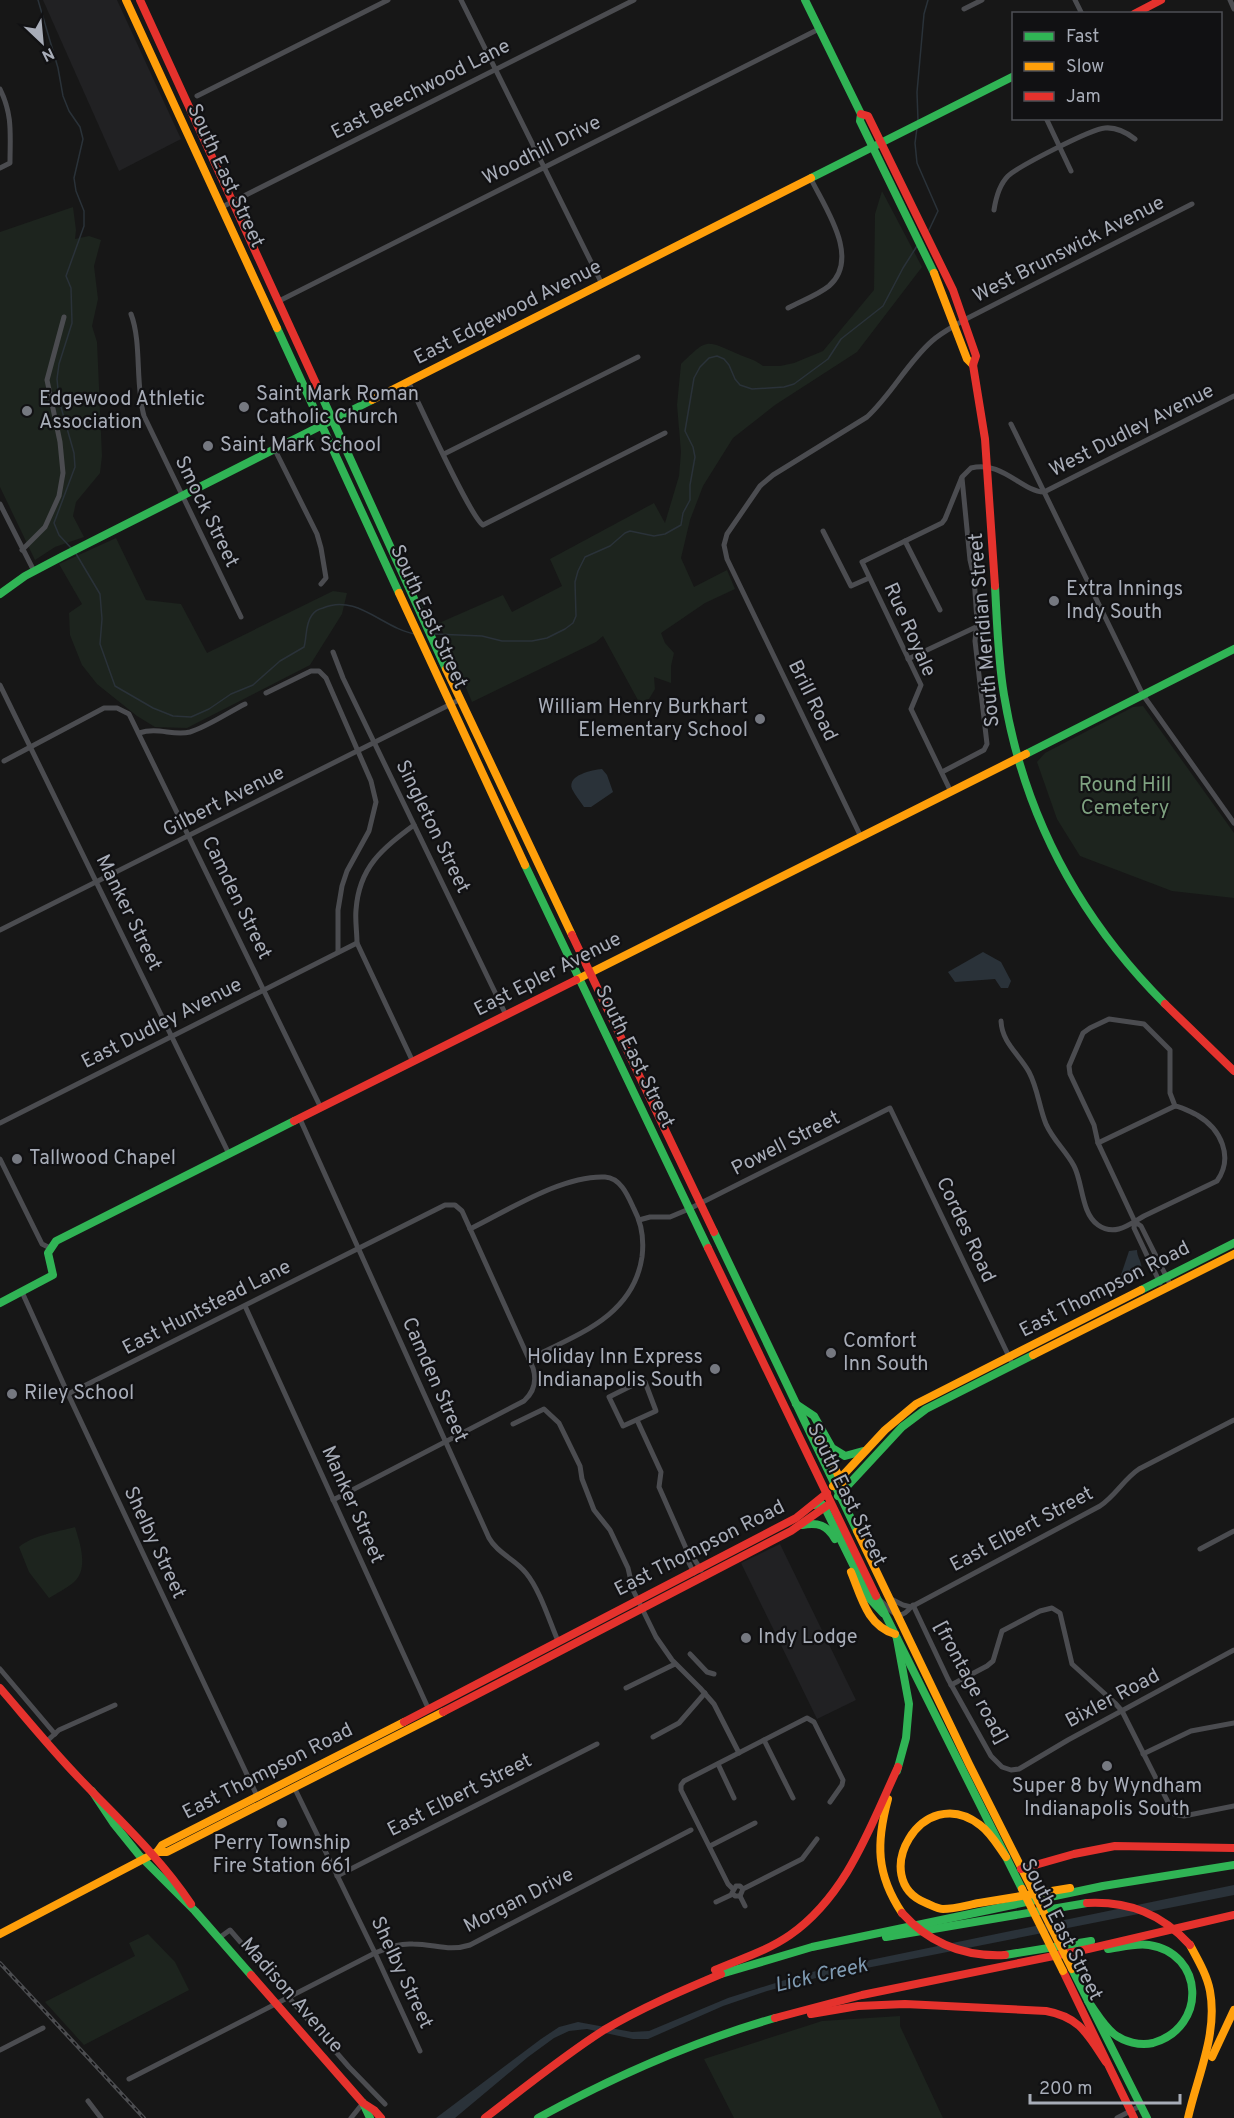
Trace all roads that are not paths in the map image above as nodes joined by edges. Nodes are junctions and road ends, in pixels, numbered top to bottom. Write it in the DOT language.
graph roads {
  1 [pos="126,0"];
  2 [pos="140,0"];
  3 [pos="388,0"];
  4 [pos="461,0"];
  5 [pos="634,0"];
  6 [pos="805,0"];
  7 [pos="982,0"];
  8 [pos="1161,0"];
  9 [pos="1230,0"];
  10 [pos="964,9"];
  11 [pos="1234,9"];
  12 [pos="1138,12"];
  13 [pos="819,29"];
  14 [pos="495,70"];
  15 [pos="1012,77"];
  16 [pos="0,89"];
  17 [pos="197,96"];
  18 [pos="1047,120"];
  19 [pos="1135,139"];
  20 [pos="877,145"];
  21 [pos="1060,147"];
  22 [pos="544,167"];
  23 [pos="0,168"];
  24 [pos="1071,171"];
  25 [pos="811,179"];
  26 [pos="233,202"];
  27 [pos="1192,204"];
  28 [pos="222,207"];
  29 [pos="994,210"];
  30 [pos="602,284"];
  31 [pos="279,301"];
  32 [pos="788,308"];
  33 [pos="131,314"];
  34 [pos="64,317"];
  35 [pos="960,323"];
  36 [pos="638,357"];
  37 [pos="408,381"];
  38 [pos="1234,396"];
  39 [pos="333,421"];
  40 [pos="1011,424"];
  41 [pos="322,426"];
  42 [pos="665,433"];
  43 [pos="275,450"];
  44 [pos="444,454"];
  45 [pos="988,468"];
  46 [pos="962,477"];
  47 [pos="1044,492"];
  48 [pos="182,496"];
  49 [pos="0,504"];
  50 [pos="823,531"];
  51 [pos="905,541"];
  52 [pos="22,550"];
  53 [pos="34,571"];
  54 [pos="736,578"];
  55 [pos="869,578"];
  56 [pos="321,584"];
  57 [pos="0,594"];
  58 [pos="940,610"];
  59 [pos="241,617"];
  60 [pos="976,627"];
  61 [pos="1234,649"];
  62 [pos="333,652"];
  63 [pos="908,659"];
  64 [pos="0,685"];
  65 [pos="266,693"];
  66 [pos="1143,695"];
  67 [pos="461,699"];
  68 [pos="245,704"];
  69 [pos="450,704"];
  70 [pos="139,734"];
  71 [pos="374,743"];
  72 [pos="31,748"];
  73 [pos="358,751"];
  74 [pos="1017,759"];
  75 [pos="4,761"];
  76 [pos="942,772"];
  77 [pos="951,792"];
  78 [pos="1234,823"];
  79 [pos="414,825"];
  80 [pos="189,836"];
  81 [pos="861,837"];
  82 [pos="96,881"];
  83 [pos="0,930"];
  84 [pos="357,943"];
  85 [pos="338,952"];
  86 [pos="589,973"];
  87 [pos="578,979"];
  88 [pos="264,990"];
  89 [pos="506,1015"];
  90 [pos="1001,1021"];
  91 [pos="172,1036"];
  92 [pos="413,1062"];
  93 [pos="1234,1071"];
  94 [pos="1175,1106"];
  95 [pos="321,1108"];
  96 [pos="890,1108"];
  97 [pos="300,1119"];
  98 [pos="0,1123"];
  99 [pos="1098,1143"];
  100 [pos="229,1154"];
  101 [pos="0,1159"];
  102 [pos="695,1207"];
  103 [pos="639,1220"];
  104 [pos="1135,1222"];
  105 [pos="470,1229"];
  106 [pos="1234,1243"];
  107 [pos="48,1247"];
  108 [pos="358,1249"];
  109 [pos="1234,1254"];
  110 [pos="1163,1279"];
  111 [pos="1167,1288"];
  112 [pos="22,1292"];
  113 [pos="0,1303"];
  114 [pos="245,1306"];
  115 [pos="529,1359"];
  116 [pos="1010,1361"];
  117 [pos="778,1393"];
  118 [pos="68,1394"];
  119 [pos="796,1404"];
  120 [pos="637,1420"];
  121 [pos="1234,1420"];
  122 [pos="513,1424"];
  123 [pos="809,1430"];
  124 [pos="445,1442"];
  125 [pos="866,1450"];
  126 [pos="853,1480"];
  127 [pos="838,1481"];
  128 [pos="827,1493"];
  129 [pos="840,1494"];
  130 [pos="333,1500"];
  131 [pos="814,1505"];
  132 [pos="828,1505"];
  133 [pos="801,1525"];
  134 [pos="1234,1531"];
  135 [pos="1200,1549"];
  136 [pos="698,1573"];
  137 [pos="878,1599"];
  138 [pos="891,1599"];
  139 [pos="639,1604"];
  140 [pos="912,1606"];
  141 [pos="886,1615"];
  142 [pos="898,1615"];
  143 [pos="896,1637"];
  144 [pos="560,1645"];
  145 [pos="916,1650"];
  146 [pos="1234,1650"];
  147 [pos="690,1654"];
  148 [pos="675,1664"];
  149 [pos="0,1669"];
  150 [pos="714,1674"];
  151 [pos="951,1685"];
  152 [pos="0,1688"];
  153 [pos="626,1688"];
  154 [pos="705,1693"];
  155 [pos="115,1706"];
  156 [pos="1122,1711"];
  157 [pos="430,1713"];
  158 [pos="1234,1723"];
  159 [pos="55,1734"];
  160 [pos="653,1737"];
  161 [pos="764,1740"];
  162 [pos="47,1741"];
  163 [pos="597,1744"];
  164 [pos="740,1753"];
  165 [pos="1143,1754"];
  166 [pos="718,1764"];
  167 [pos="898,1767"];
  168 [pos="1007,1769"];
  169 [pos="292,1784"];
  170 [pos="92,1791"];
  171 [pos="257,1796"];
  172 [pos="734,1798"];
  173 [pos="793,1798"];
  174 [pos="830,1802"];
  175 [pos="261,1805"];
  176 [pos="1234,1806"];
  177 [pos="755,1823"];
  178 [pos="691,1830"];
  179 [pos="817,1839"];
  180 [pos="710,1846"];
  181 [pos="1234,1848"];
  182 [pos="155,1853"];
  183 [pos="1006,1857"];
  184 [pos="144,1859"];
  185 [pos="1234,1865"];
  186 [pos="1022,1869"];
  187 [pos="337,1876"];
  188 [pos="1103,1886"];
  189 [pos="1027,1888"];
  190 [pos="743,1889"];
  191 [pos="733,1891"];
  192 [pos="740,1896"];
  193 [pos="716,1902"];
  194 [pos="745,1906"];
  195 [pos="195,1911"];
  196 [pos="1234,1915"];
  197 [pos="0,1934"];
  198 [pos="219,1938"];
  199 [pos="1118,1941"];
  200 [pos="830,1943"];
  201 [pos="375,1953"];
  202 [pos="1041,1958"];
  203 [pos="1067,1970"];
  204 [pos="288,1997"];
  205 [pos="658,2001"];
  206 [pos="1088,2001"];
  207 [pos="276,2004"];
  208 [pos="1234,2010"];
  209 [pos="770,2020"];
  210 [pos="43,2028"];
  211 [pos="0,2050"];
  212 [pos="420,2050"];
  213 [pos="1106,2062"];
  214 [pos="129,2079"];
  215 [pos="88,2101"];
  216 [pos="363,2103"];
  217 [pos="1191,2103"];
  218 [pos="386,2104"];
  219 [pos="1140,2106"];
  220 [pos="1133,2114"];
  221 [pos="101,2118"];
  222 [pos="351,2118"];
  223 [pos="370,2118"];
  224 [pos="381,2118"];
  225 [pos="485,2118"];
  226 [pos="538,2118"];
  227 [pos="1117,2118"];
  228 [pos="1147,2118"];
  229 [pos="1188,2118"];
  1 -- 28 [label="main road, South East Street"];
  2 -- 26 [label="main road, South East Street"];
  3 -- 17 [label="street"];
  4 -- 14 [label="street"];
  5 -- 14 [label="street, East Beechwood Lane"];
  6 -- 13 [label="main road, South Meridian Street"];
  7 -- 10 [label="street"];
  8 -- 12 [label="main road"];
  9 -- 11 [label="street"];
  13 -- 20 [label="main road, South Meridian Street"];
  13 -- 22 [label="street, Woodhill Drive"];
  14 -- 22 [label="street"];
  14 -- 26 [label="street, East Beechwood Lane"];
  15 -- 20 [label="main road, East Edgewood Avenue"];
  16 -- 23 [label="street"];
  18 -- 21 [label="street"];
  19 -- 21 [label="street"];
  20 -- 25 [label="main road, East Edgewood Avenue"];
  20 -- 35 [label="main road, South Meridian Street"];
  20 -- 35 [label="main road, South Meridian Street"];
  21 -- 24 [label="street"];
  21 -- 29 [label="street"];
  22 -- 30 [label="street"];
  22 -- 31 [label="street, Woodhill Drive"];
  25 -- 30 [label="main road, East Edgewood Avenue"];
  25 -- 32 [label="street"];
  26 -- 28 [label="street, East Beechwood Lane"];
  26 -- 31 [label="main road, South East Street"];
  27 -- 35 [label="street, West Brunswick Avenue"];
  28 -- 41 [label="main road, South East Street"];
  30 -- 37 [label="main road, East Edgewood Avenue"];
  31 -- 39 [label="main road, South East Street"];
  33 -- 48 [label="street, Smock Street"];
  34 -- 52 [label="street"];
  35 -- 45 [label="main road, South Meridian Street"];
  35 -- 54 [label="street, West Brunswick Avenue"];
  36 -- 44 [label="street"];
  37 -- 39 [label="main road, East Edgewood Avenue"];
  37 -- 44 [label="street"];
  38 -- 47 [label="street, West Dudley Avenue"];
  39 -- 41 [label="main road, East Edgewood Avenue"];
  39 -- 67 [label="main road, South East Street"];
  40 -- 47 [label="street"];
  41 -- 43 [label="main road, East Edgewood Avenue"];
  41 -- 69 [label="main road, South East Street"];
  42 -- 44 [label="street"];
  43 -- 48 [label="main road, East Edgewood Avenue"];
  43 -- 56 [label="street"];
  45 -- 46 [label="street"];
  45 -- 47 [label="street"];
  45 -- 74 [label="main road, South Meridian Street"];
  46 -- 51 [label="street"];
  46 -- 60 [label="street"];
  47 -- 66 [label="street"];
  48 -- 53 [label="main road, East Edgewood Avenue"];
  48 -- 59 [label="street, Smock Street"];
  49 -- 52 [label="street"];
  50 -- 55 [label="street, Rue Royale"];
  51 -- 55 [label="street"];
  51 -- 58 [label="street"];
  52 -- 53 [label="street"];
  53 -- 57 [label="main road, East Edgewood Avenue"];
  54 -- 81 [label="street, Brill Road"];
  55 -- 63 [label="street, Rue Royale"];
  60 -- 63 [label="street"];
  60 -- 76 [label="street"];
  61 -- 66 [label="main road, East Epler Avenue"];
  62 -- 71 [label="street, Singleton Street"];
  63 -- 76 [label="street, Rue Royale"];
  64 -- 72 [label="street, Manker Street"];
  65 -- 73 [label="street"];
  66 -- 74 [label="main road, East Epler Avenue"];
  66 -- 78 [label="street"];
  67 -- 69 [label="street, Gilbert Avenue"];
  67 -- 86 [label="main road, South East Street"];
  68 -- 70 [label="street"];
  69 -- 71 [label="street, Gilbert Avenue"];
  69 -- 87 [label="main road, South East Street"];
  70 -- 72 [label="street, Camden Street"];
  70 -- 80 [label="street, Camden Street"];
  71 -- 73 [label="street, Gilbert Avenue"];
  71 -- 79 [label="street, Singleton Street"];
  72 -- 75 [label="street"];
  72 -- 82 [label="street, Manker Street"];
  73 -- 80 [label="street, Gilbert Avenue"];
  73 -- 85 [label="street"];
  74 -- 77 [label="main road, East Epler Avenue"];
  74 -- 93 [label="main road, South Meridian Street"];
  76 -- 77 [label="street, Rue Royale"];
  77 -- 81 [label="main road, East Epler Avenue"];
  79 -- 84 [label="street"];
  79 -- 89 [label="street, Singleton Street"];
  80 -- 82 [label="street, Gilbert Avenue"];
  80 -- 88 [label="street, Camden Street"];
  81 -- 86 [label="main road, East Epler Avenue"];
  82 -- 83 [label="street, Gilbert Avenue"];
  82 -- 91 [label="street, Manker Street"];
  84 -- 85 [label="street, East Dudley Avenue"];
  84 -- 92 [label="street"];
  85 -- 88 [label="street, East Dudley Avenue"];
  86 -- 87 [label="main road, East Epler Avenue"];
  86 -- 102 [label="main road, South East Street"];
  87 -- 89 [label="main road, East Epler Avenue"];
  87 -- 102 [label="main road, South East Street"];
  88 -- 91 [label="street, East Dudley Avenue"];
  88 -- 95 [label="street, Camden Street"];
  89 -- 92 [label="main road, East Epler Avenue"];
  90 -- 104 [label="street"];
  91 -- 98 [label="street, East Dudley Avenue"];
  91 -- 100 [label="street, Manker Street"];
  92 -- 95 [label="main road, East Epler Avenue"];
  94 -- 99 [label="street"];
  94 -- 99 [label="street"];
  94 -- 104 [label="street"];
  95 -- 97 [label="main road, East Epler Avenue"];
  96 -- 102 [label="street, Powell Street"];
  96 -- 116 [label="street, Cordes Road"];
  97 -- 100 [label="main road, East Epler Avenue"];
  97 -- 108 [label="street, Camden Street"];
  99 -- 104 [label="street"];
  100 -- 107 [label="main road, East Epler Avenue"];
  101 -- 107 [label="street"];
  102 -- 103 [label="street, Powell Street"];
  102 -- 117 [label="main road, South East Street"];
  102 -- 119 [label="main road, South East Street"];
  103 -- 105 [label="street"];
  103 -- 115 [label="street"];
  104 -- 110 [label="street"];
  105 -- 108 [label="street, East Huntstead Lane"];
  105 -- 115 [label="street, East Huntstead Lane"];
  106 -- 110 [label="main road, East Thompson Road"];
  107 -- 112 [label="main road"];
  108 -- 114 [label="street, East Huntstead Lane"];
  108 -- 124 [label="street, Camden Street"];
  109 -- 111 [label="main road, East Thompson Road"];
  110 -- 111 [label="street"];
  110 -- 116 [label="main road, East Thompson Road"];
  111 -- 116 [label="main road, East Thompson Road"];
  112 -- 113 [label="main road"];
  112 -- 118 [label="street, Shelby Street"];
  114 -- 118 [label="street, East Huntstead Lane"];
  114 -- 130 [label="street, Manker Street"];
  115 -- 124 [label="street, East Huntstead Lane"];
  116 -- 125 [label="main road, East Thompson Road"];
  116 -- 126 [label="main road, East Thompson Road"];
  117 -- 123 [label="main road"];
  117 -- 128 [label="main road, South East Street"];
  118 -- 171 [label="street, Shelby Street"];
  119 -- 123 [label="main road, South East Street"];
  119 -- 125 [label="main road"];
  120 -- 120 [label="street"];
  120 -- 136 [label="street"];
  121 -- 140 [label="street, East Elbert Street"];
  122 -- 139 [label="street"];
  123 -- 127 [label="main road, South East Street"];
  124 -- 130 [label="street, East Huntstead Lane"];
  124 -- 144 [label="street, Camden Street"];
  125 -- 127 [label="main road, East Thompson Road"];
  126 -- 127 [label="main road"];
  126 -- 129 [label="main road, East Thompson Road"];
  127 -- 128 [label="main road, East Thompson Road"];
  127 -- 129 [label="main road, South East Street"];
  128 -- 131 [label="main road, East Thompson Road"];
  128 -- 132 [label="main road, South East Street"];
  129 -- 132 [label="main road, East Thompson Road"];
  129 -- 138 [label="main road, South East Street"];
  130 -- 157 [label="street, Manker Street"];
  131 -- 132 [label="main road"];
  131 -- 136 [label="main road, East Thompson Road"];
  132 -- 133 [label="main road, East Thompson Road"];
  132 -- 137 [label="main road, South East Street"];
  132 -- 141 [label="main road"];
  133 -- 136 [label="main road, East Thompson Road"];
  133 -- 143 [label="main road"];
  134 -- 135 [label="street"];
  136 -- 139 [label="main road, East Thompson Road"];
  137 -- 141 [label="main road, South East Street"];
  137 -- 142 [label="street"];
  138 -- 140 [label="street"];
  138 -- 142 [label="main road, South East Street"];
  139 -- 144 [label="main road, East Thompson Road"];
  139 -- 148 [label="street"];
  140 -- 142 [label="street, East Elbert Street"];
  140 -- 151 [label="street, [frontage road]"];
  141 -- 143 [label="main road, South East Street"];
  141 -- 145 [label="main road"];
  142 -- 145 [label="main road, South East Street"];
  143 -- 167 [label="main road"];
  143 -- 183 [label="main road, South East Street"];
  144 -- 157 [label="main road, East Thompson Road"];
  145 -- 186 [label="main road, South East Street"];
  146 -- 156 [label="street, Bixler Road"];
  147 -- 150 [label="street"];
  148 -- 153 [label="street"];
  148 -- 154 [label="street"];
  149 -- 159 [label="street"];
  151 -- 156 [label="street"];
  151 -- 168 [label="street, [frontage road]"];
  152 -- 162 [label="main road, Madison Avenue"];
  154 -- 160 [label="street"];
  154 -- 164 [label="street"];
  155 -- 159 [label="street"];
  156 -- 165 [label="street"];
  156 -- 168 [label="street, Bixler Road"];
  157 -- 169 [label="main road, East Thompson Road"];
  158 -- 165 [label="street"];
  159 -- 162 [label="street"];
  161 -- 164 [label="street"];
  161 -- 173 [label="street"];
  161 -- 174 [label="street"];
  162 -- 170 [label="main road, Madison Avenue"];
  163 -- 187 [label="street, East Elbert Street"];
  164 -- 166 [label="street"];
  165 -- 176 [label="street"];
  166 -- 172 [label="street"];
  166 -- 180 [label="street"];
  167 -- 199 [label="main road, bridge"];
  167 -- 205 [label="main road"];
  169 -- 171 [label="main road, East Thompson Road"];
  169 -- 175 [label="main road, East Thompson Road"];
  169 -- 187 [label="street, Shelby Street"];
  170 -- 182 [label="main road, Madison Avenue"];
  170 -- 184 [label="main road, Madison Avenue"];
  171 -- 175 [label="street, Shelby Street"];
  171 -- 182 [label="main road, East Thompson Road"];
  175 -- 182 [label="main road, East Thompson Road"];
  177 -- 180 [label="street"];
  178 -- 201 [label="street, Morgan Drive"];
  179 -- 190 [label="street"];
  180 -- 191 [label="street"];
  181 -- 186 [label="main road"];
  182 -- 184 [label="main road, East Thompson Road"];
  182 -- 195 [label="main road, Madison Avenue"];
  183 -- 188 [label="main road"];
  183 -- 189 [label="main road, South East Street"];
  184 -- 195 [label="main road, Madison Avenue"];
  184 -- 197 [label="main road, East Thompson Road"];
  185 -- 188 [label="main road"];
  186 -- 189 [label="main road, South East Street"];
  187 -- 201 [label="street, Shelby Street"];
  188 -- 200 [label="main road"];
  189 -- 203 [label="main road, South East Street, bridge"];
  190 -- 191 [label="street"];
  190 -- 192 [label="street"];
  191 -- 192 [label="street"];
  191 -- 193 [label="street"];
  192 -- 194 [label="street"];
  195 -- 198 [label="main road, Madison Avenue"];
  196 -- 199 [label="main road"];
  198 -- 204 [label="street, Madison Avenue"];
  198 -- 207 [label="main road, Madison Avenue"];
  199 -- 202 [label="main road"];
  200 -- 205 [label="main road"];
  200 -- 217 [label="main road, bridge"];
  201 -- 204 [label="street, Morgan Drive"];
  201 -- 212 [label="street, Shelby Street"];
  202 -- 206 [label="main road"];
  202 -- 209 [label="main road"];
  203 -- 206 [label="main road, South East Street"];
  203 -- 213 [label="main road, South East Street"];
  204 -- 207 [label="street, Morgan Drive"];
  204 -- 218 [label="street, Madison Avenue"];
  205 -- 225 [label="main road"];
  206 -- 219 [label="main road, South East Street"];
  207 -- 214 [label="street, Morgan Drive"];
  207 -- 216 [label="main road, Madison Avenue"];
  208 -- 217 [label="main road"];
  209 -- 213 [label="main road"];
  209 -- 226 [label="main road"];
  210 -- 211 [label="street"];
  213 -- 220 [label="main road, South East Street"];
  215 -- 221 [label="street"];
  216 -- 222 [label="street"];
  216 -- 223 [label="main road, Madison Avenue"];
  216 -- 224 [label="main road, Madison Avenue"];
  217 -- 229 [label="main road"];
  219 -- 220 [label="street"];
  219 -- 228 [label="main road, South East Street"];
  220 -- 227 [label="street"];
}
